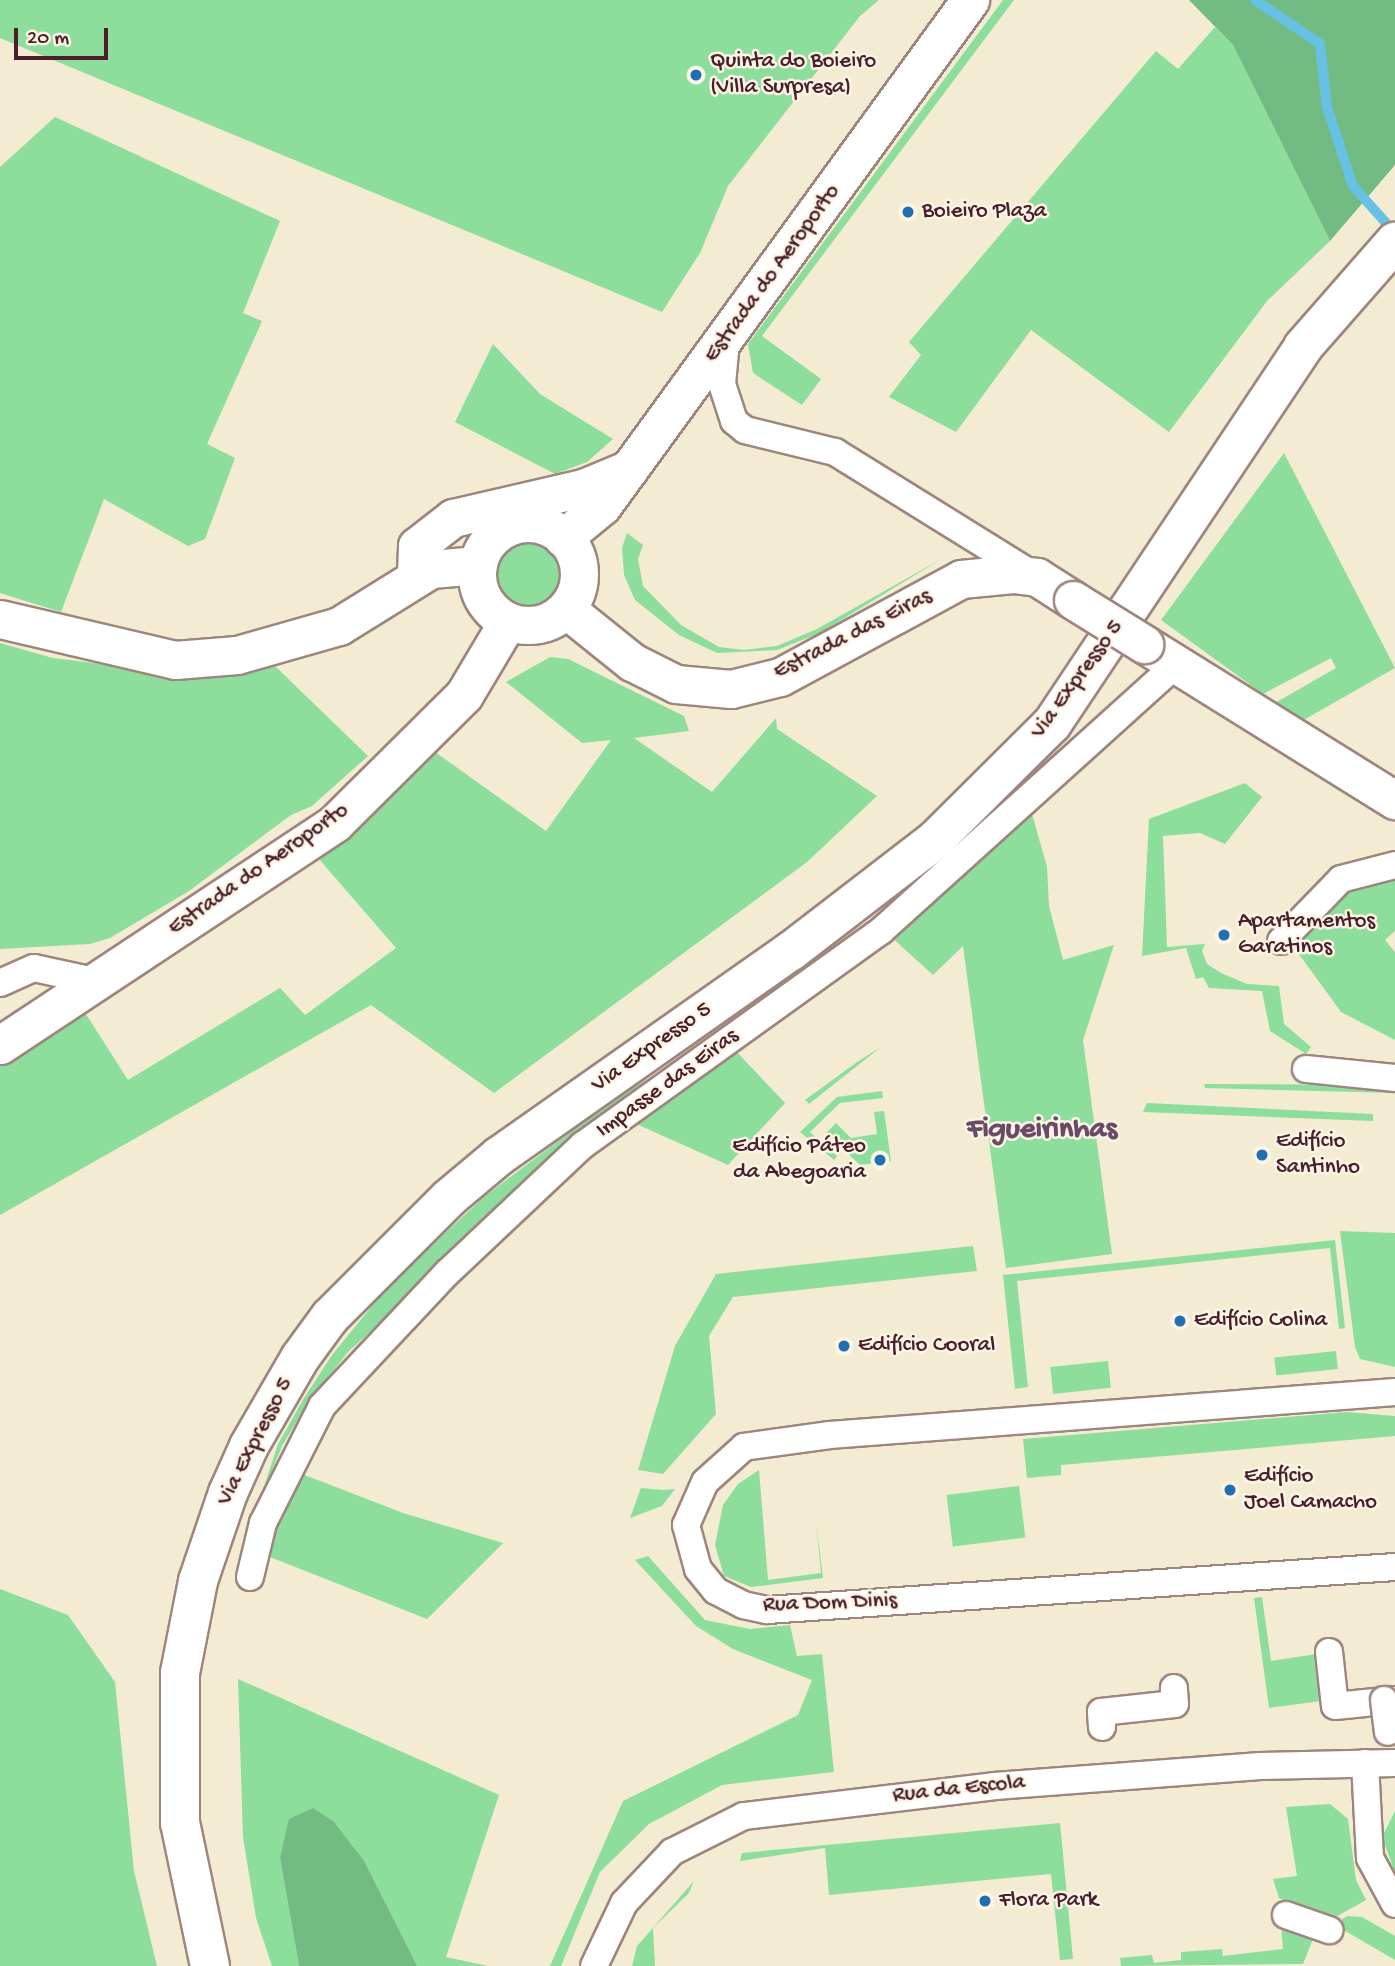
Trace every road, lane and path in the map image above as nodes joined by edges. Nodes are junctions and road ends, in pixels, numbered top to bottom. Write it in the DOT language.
graph roads {
  1 [pos="970,0"];
  2 [pos="1395,242"];
  3 [pos="726,341"];
  4 [pos="630,468"];
  5 [pos="563,538"];
  6 [pos="478,565"];
  7 [pos="416,575"];
  8 [pos="1037,577"];
  9 [pos="566,609"];
  10 [pos="0,619"];
  11 [pos="507,623"];
  12 [pos="1177,664"];
  13 [pos="1395,800"];
  14 [pos="1395,865"];
  15 [pos="1281,941"];
  16 [pos="0,982"];
  17 [pos="98,982"];
  18 [pos="0,1045"];
  19 [pos="1306,1069"];
  20 [pos="1395,1079"];
  21 [pos="1395,1392"];
  22 [pos="1395,1567"];
  23 [pos="250,1577"];
  24 [pos="1329,1652"];
  25 [pos="1174,1688"];
  26 [pos="1390,1700"];
  27 [pos="1102,1727"];
  28 [pos="1388,1732"];
  29 [pos="1365,1763"];
  30 [pos="1395,1763"];
  31 [pos="1395,1904"];
  32 [pos="1286,1915"];
  33 [pos="1329,1930"];
  34 [pos="210,1966"];
  35 [pos="594,1966"];
  1 -- 3 [label="street, Estrada do Aeroporto"];
  2 -- 34 [label="main road, Via Expresso 5"];
  3 -- 4 [label="street, Estrada do Aeroporto"];
  3 -- 8 [label="street, Estrada das Eiras"];
  4 -- 5 [label="street, Estrada do Aeroporto"];
  4 -- 7 [label="street"];
  5 -- 6 [label="street"];
  5 -- 9 [label="street"];
  6 -- 7 [label="street"];
  6 -- 11 [label="street"];
  7 -- 10 [label="street"];
  8 -- 9 [label="street, Estrada das Eiras"];
  8 -- 12 [label="street, Estrada das Eiras, bridge"];
  9 -- 11 [label="street"];
  11 -- 17 [label="street, Estrada do Aeroporto"];
  12 -- 13 [label="street, Estrada das Eiras"];
  12 -- 23 [label="street, Impasse das Eiras"];
  14 -- 15 [label="street"];
  16 -- 17 [label="street"];
  17 -- 18 [label="street, Estrada do Aeroporto"];
  19 -- 20 [label="street"];
  21 -- 22 [label="street, Rua Dom Dinis"];
  24 -- 26 [label="street"];
  25 -- 27 [label="street"];
  26 -- 28 [label="street, bridge"];
  29 -- 30 [label="street, Rua da Escola"];
  29 -- 31 [label="street"];
  29 -- 35 [label="street, Rua da Escola"];
  32 -- 33 [label="street"];
}
